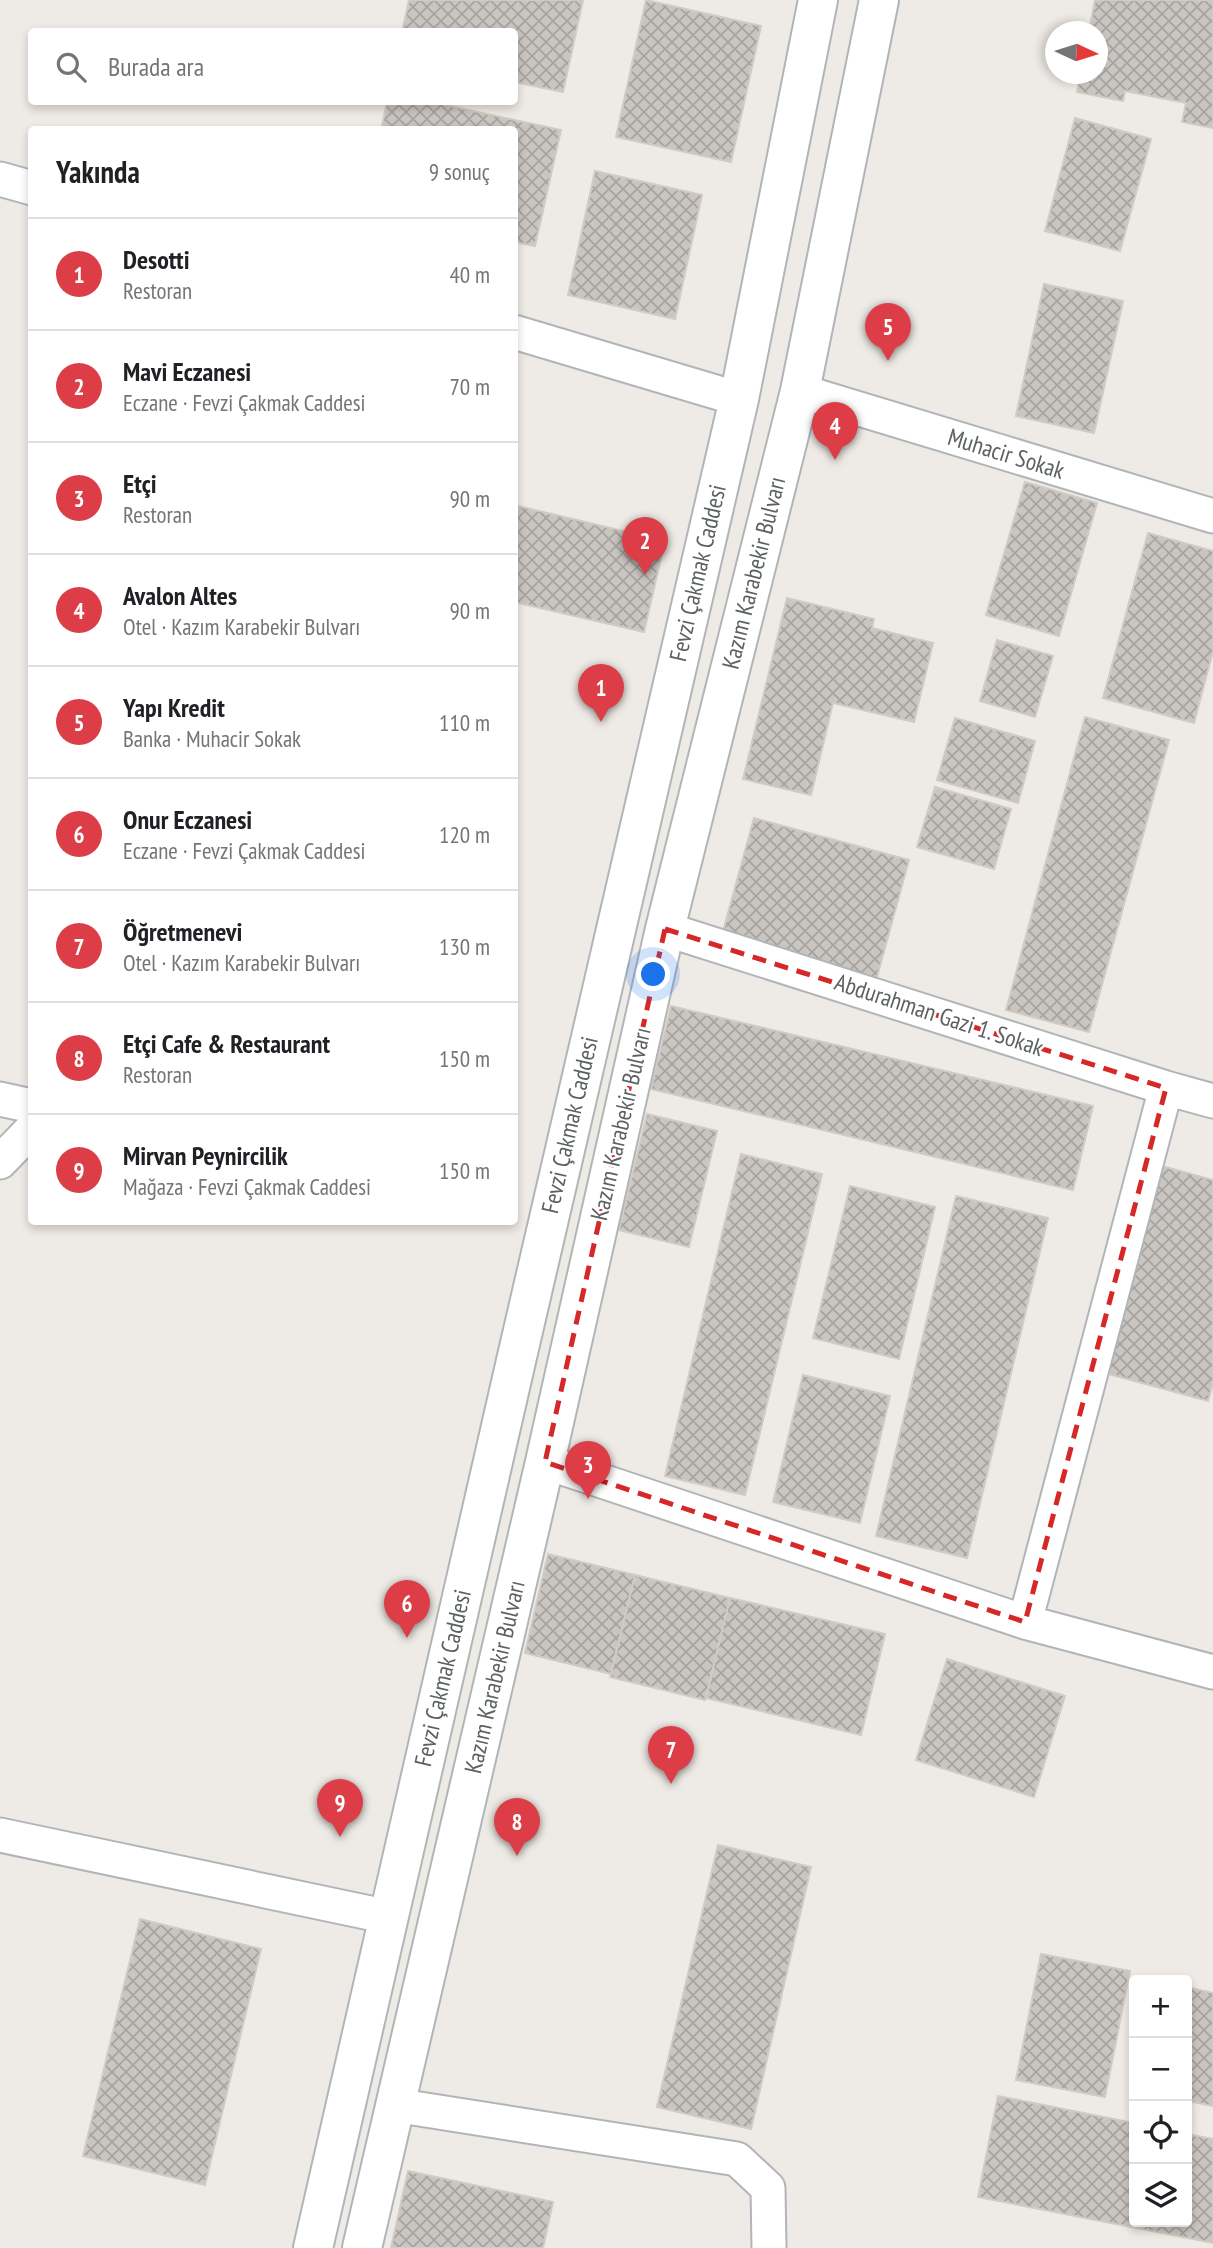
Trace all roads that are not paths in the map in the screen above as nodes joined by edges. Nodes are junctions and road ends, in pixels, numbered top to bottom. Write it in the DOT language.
graph roads {
  1 [pos="818,0"];
  2 [pos="879,0"];
  3 [pos="0,179"];
  4 [pos="28,187"];
  5 [pos="518,333"];
  6 [pos="800,391"];
  7 [pos="739,399"];
  8 [pos="1213,516"];
  9 [pos="665,929"];
  10 [pos="1166,1088"];
  11 [pos="0,1099"];
  12 [pos="1213,1101"];
  13 [pos="28,1105"];
  14 [pos="28,1133"];
  15 [pos="0,1162"];
  16 [pos="545,1462"];
  17 [pos="1025,1622"];
  18 [pos="1213,1672"];
  19 [pos="0,1835"];
  20 [pos="388,1917"];
  21 [pos="394,2105"];
  22 [pos="313,2248"];
  23 [pos="362,2248"];
  24 [pos="769,2248"];
  1 -- 7 [label="main road, Fevzi Çakmak Caddesi"];
  2 -- 6 [label="main road, Kazım Karabekir Bulvarı"];
  3 -- 4 [label="street"];
  5 -- 7 [label="street"];
  6 -- 8 [label="street, Muhacir Sokak"];
  6 -- 9 [label="main road, Kazım Karabekir Bulvarı"];
  7 -- 20 [label="main road, Fevzi Çakmak Caddesi"];
  9 -- 10 [label="street, Abdurahman Gazi 1. Sokak"];
  9 -- 16 [label="main road, Kazım Karabekir Bulvarı"];
  10 -- 12 [label="street, Abdurahman Gazi 1. Sokak"];
  10 -- 17 [label="street"];
  11 -- 13 [label="street"];
  14 -- 15 [label="street"];
  16 -- 17 [label="street"];
  16 -- 21 [label="main road, Kazım Karabekir Bulvarı"];
  17 -- 18 [label="street"];
  19 -- 20 [label="street"];
  20 -- 22 [label="main road, Fevzi Çakmak Caddesi"];
  21 -- 23 [label="main road, Kazım Karabekir Bulvarı"];
  21 -- 24 [label="street"];
}
